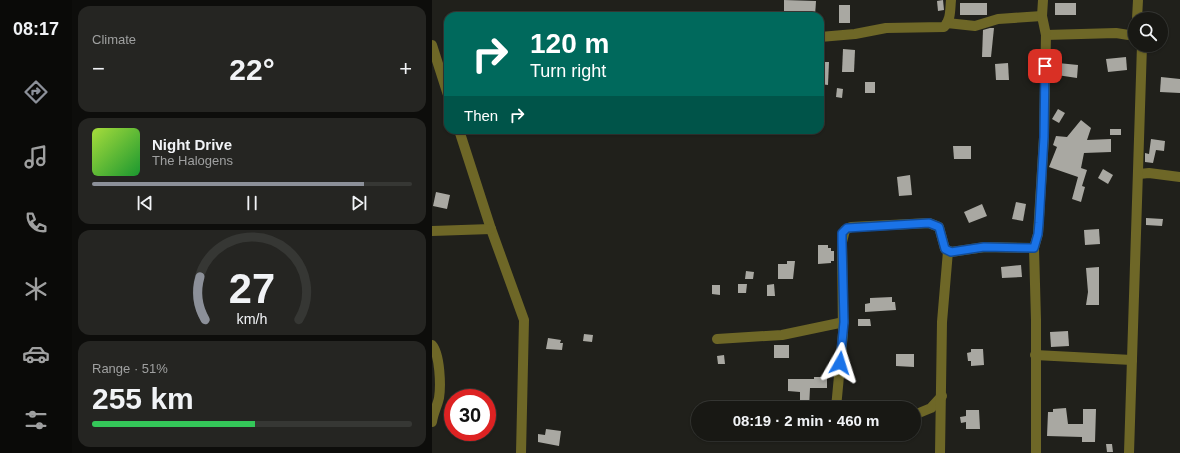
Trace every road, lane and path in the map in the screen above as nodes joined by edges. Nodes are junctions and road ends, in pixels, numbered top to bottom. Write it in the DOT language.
graph roads {
  1 [pos="950,0"];
  2 [pos="1043,0"];
  3 [pos="1138,0"];
  4 [pos="1137,12"];
  5 [pos="1042,16"];
  6 [pos="948,23"];
  7 [pos="1046,35"];
  8 [pos="1128,35"];
  9 [pos="824,37"];
  10 [pos="433,48"];
  11 [pos="1142,52"];
  12 [pos="444,83"];
  13 [pos="460,134"];
  14 [pos="1139,174"];
  15 [pos="1180,177"];
  16 [pos="491,229"];
  17 [pos="432,231"];
  18 [pos="1034,248"];
  19 [pos="948,251"];
  20 [pos="844,322"];
  21 [pos="717,339"];
  22 [pos="432,345"];
  23 [pos="1035,355"];
  24 [pos="1132,360"];
  25 [pos="942,396"];
  26 [pos="837,401"];
  27 [pos="921,412"];
  28 [pos="432,422"];
  29 [pos="521,453"];
  30 [pos="940,453"];
  31 [pos="1036,453"];
  32 [pos="1129,453"];
  1 -- 6 [label="street"];
  2 -- 5 [label="street"];
  3 -- 4 [label="street"];
  5 -- 6 [label="street"];
  5 -- 7 [label="street"];
  6 -- 9 [label="street"];
  7 -- 8 [label="street"];
  7 -- 18 [label="street"];
  10 -- 12 [label="street"];
  11 -- 14 [label="street"];
  13 -- 16 [label="street"];
  14 -- 15 [label="street"];
  14 -- 24 [label="street"];
  16 -- 17 [label="street"];
  16 -- 29 [label="street"];
  18 -- 19 [label="street"];
  18 -- 23 [label="street"];
  19 -- 20 [label="street"];
  19 -- 25 [label="street"];
  20 -- 21 [label="street"];
  20 -- 26 [label="street"];
  22 -- 28 [label="street"];
  23 -- 24 [label="street"];
  23 -- 31 [label="street"];
  24 -- 32 [label="street"];
  25 -- 27 [label="street"];
  25 -- 30 [label="street"];
}
